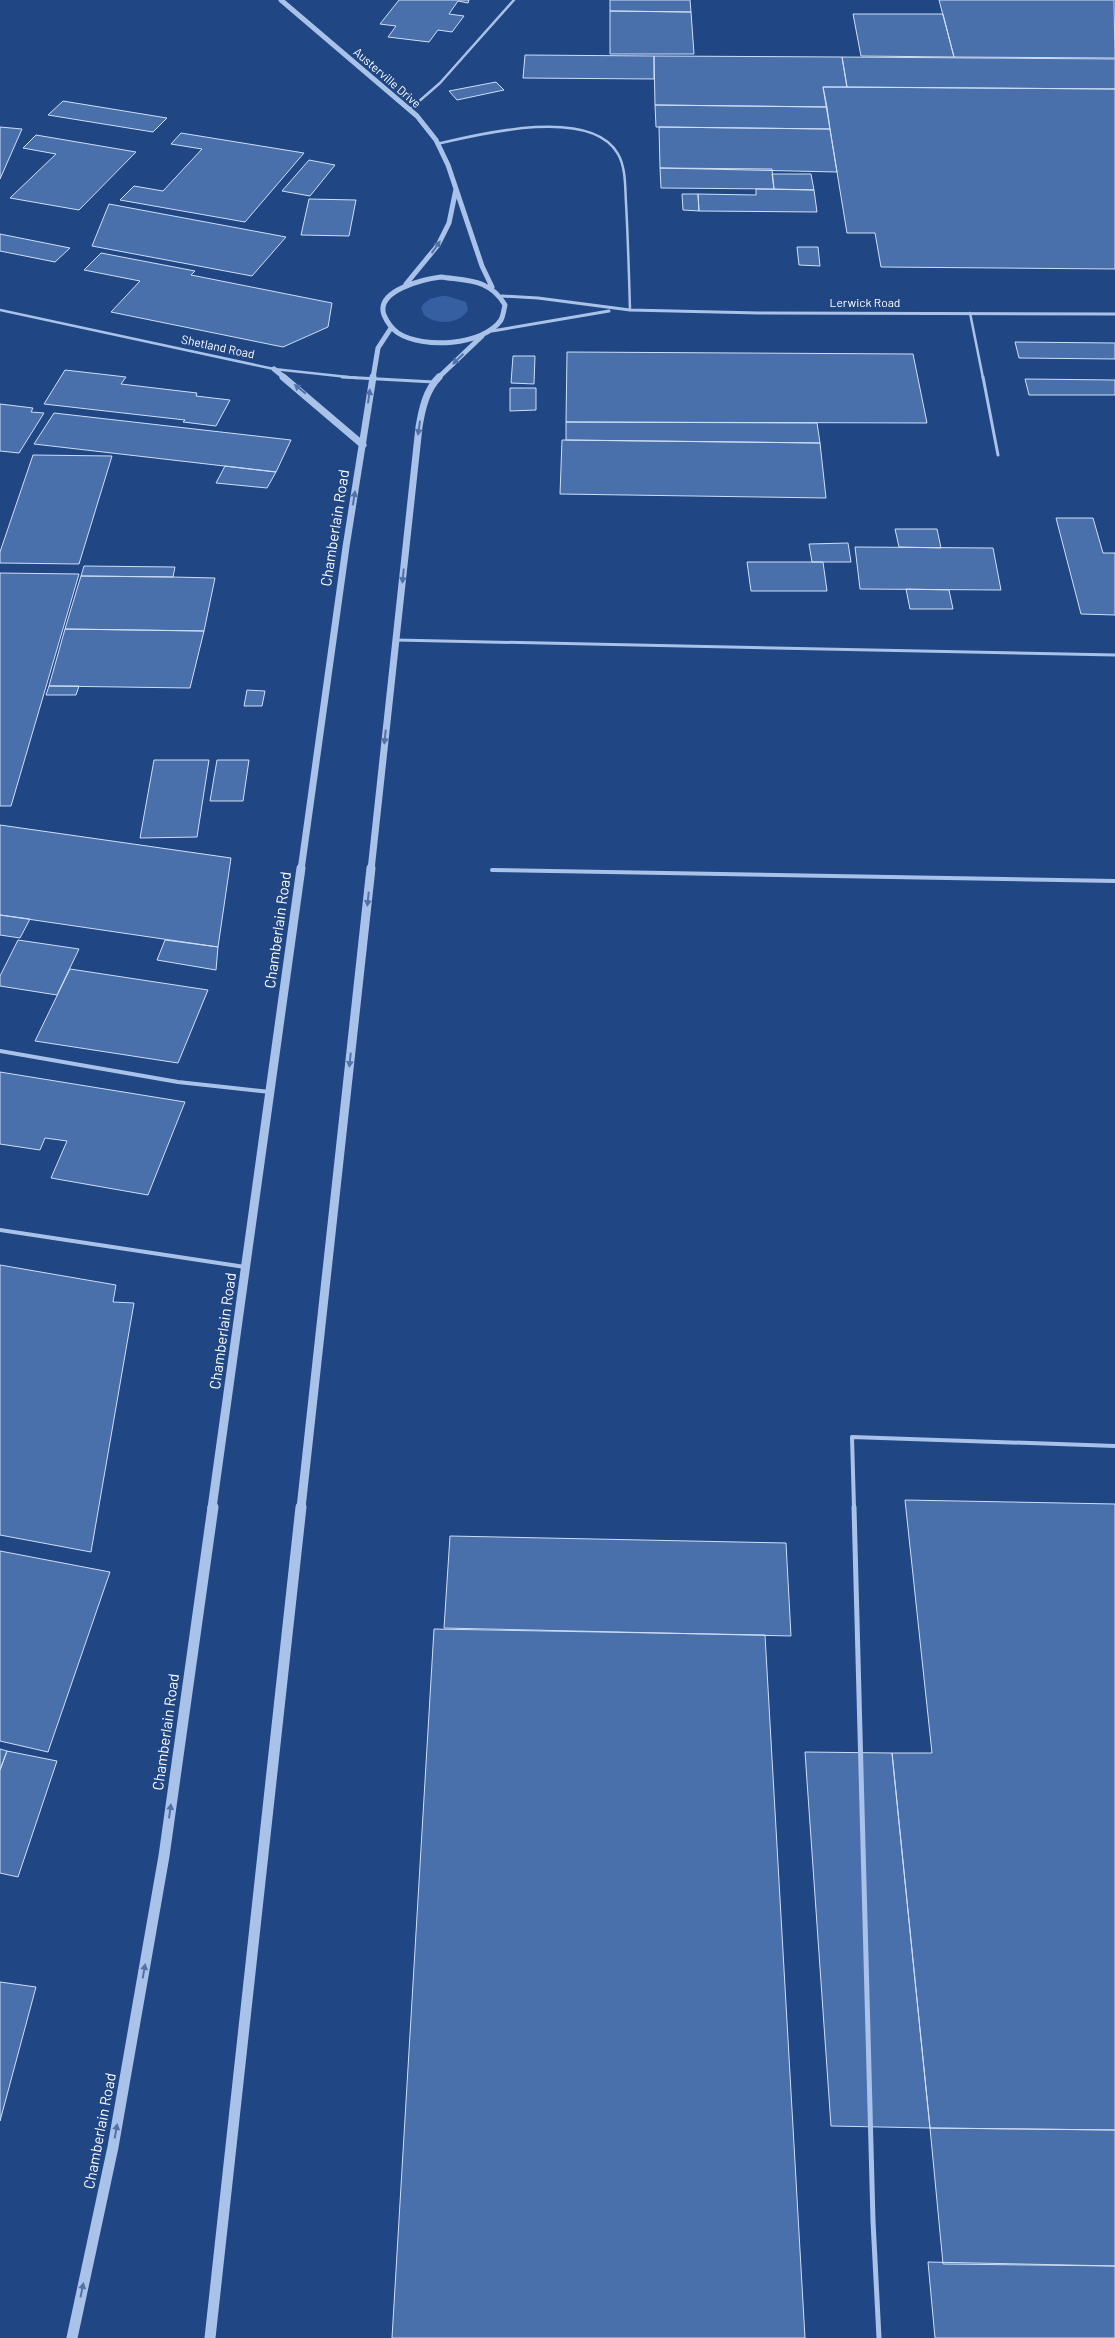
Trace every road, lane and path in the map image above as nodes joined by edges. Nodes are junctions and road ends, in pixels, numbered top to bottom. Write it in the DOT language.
graph roads {
  1 [pos="281,0"];
  2 [pos="514,0"];
  3 [pos="409,110"];
  4 [pos="437,144"];
  5 [pos="456,189"];
  6 [pos="406,285"];
  7 [pos="492,288"];
  8 [pos="502,296"];
  9 [pos="0,310"];
  10 [pos="615,310"];
  11 [pos="630,310"];
  12 [pos="970,313"];
  13 [pos="1115,314"];
  14 [pos="391,328"];
  15 [pos="492,330"];
  16 [pos="482,336"];
  17 [pos="274,369"];
  18 [pos="371,381"];
  19 [pos="434,382"];
  20 [pos="363,444"];
  21 [pos="998,455"];
  22 [pos="396,640"];
  23 [pos="1115,655"];
  24 [pos="492,870"];
  25 [pos="1115,881"];
  26 [pos="0,1051"];
  27 [pos="270,1092"];
  28 [pos="0,1230"];
  29 [pos="247,1267"];
  30 [pos="1115,1446"];
  31 [pos="72,2338"];
  32 [pos="210,2338"];
  33 [pos="879,2338"];
  1 -- 3 [label="street, Austerville Drive"];
  2 -- 3 [label="lane"];
  3 -- 4 [label="street, Austerville Drive"];
  4 -- 5 [label="street, Austerville Drive"];
  4 -- 11 [label="lane"];
  6 -- 5 [label="street, one-way"];
  5 -- 7 [label="street, Austerville Drive"];
  6 -- 7 [label="street"];
  6 -- 14 [label="street"];
  7 -- 8 [label="street"];
  8 -- 10 [label="street, Lerwick Road"];
  8 -- 15 [label="street"];
  9 -- 17 [label="lane, Shetland Road"];
  10 -- 11 [label="street, Lerwick Road"];
  10 -- 15 [label="street, Lerwick Road"];
  11 -- 12 [label="street, Lerwick Road"];
  12 -- 13 [label="street, Lerwick Road"];
  12 -- 21 [label="lane"];
  14 -- 16 [label="street"];
  14 -- 18 [label="street, Chamberlain Road"];
  15 -- 16 [label="street"];
  16 -- 19 [label="street, one-way"];
  17 -- 18 [label="lane, Shetland Road"];
  20 -- 17 [label="street, one-way"];
  18 -- 19 [label="lane, Shetland Road"];
  20 -- 18 [label="street, Chamberlain Road, one-way"];
  19 -- 22 [label="street, one-way"];
  27 -- 20 [label="street, Chamberlain Road, one-way"];
  22 -- 23 [label="lane"];
  22 -- 32 [label="street, one-way"];
  24 -- 25 [label="lane"];
  26 -- 27 [label="lane"];
  27 -- 29 [label="street, Chamberlain Road"];
  28 -- 29 [label="lane"];
  31 -- 29 [label="street, Chamberlain Road, one-way"];
  30 -- 33 [label="lane"];
}
